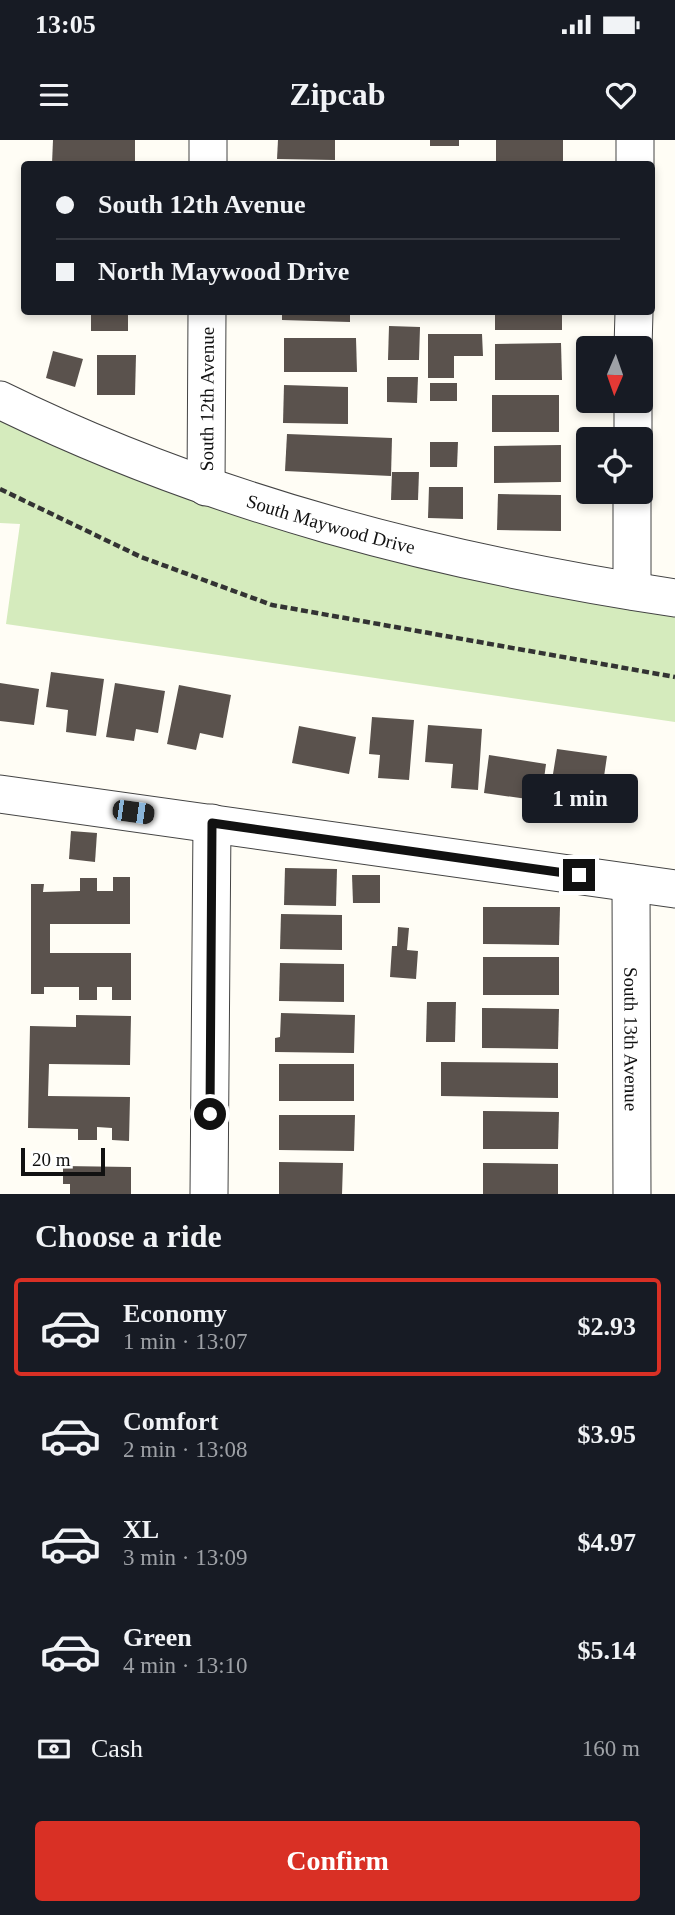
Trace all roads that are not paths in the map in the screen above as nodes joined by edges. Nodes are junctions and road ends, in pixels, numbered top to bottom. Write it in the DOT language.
graph roads {
  1 [pos="208,140"];
  2 [pos="635,140"];
  3 [pos="208,161"];
  4 [pos="635,161"];
  5 [pos="207,315"];
  6 [pos="634,315"];
  7 [pos="633,336"];
  8 [pos="0,400"];
  9 [pos="205,487"];
  10 [pos="632,504"];
  11 [pos="632,591"];
  12 [pos="675,598"];
  13 [pos="0,794"];
  14 [pos="212,823"];
  15 [pos="631,883"];
  16 [pos="675,890"];
  17 [pos="209,1194"];
  18 [pos="632,1194"];
  1 -- 3 [label="street"];
  2 -- 4 [label="street"];
  5 -- 9 [label="street, South 12th Avenue"];
  6 -- 7 [label="street"];
  8 -- 9 [label="street, South Maywood Drive"];
  9 -- 11 [label="street, South Maywood Drive"];
  10 -- 11 [label="street"];
  11 -- 12 [label="street, South Maywood Drive"];
  13 -- 14 [label="street"];
  14 -- 15 [label="street"];
  14 -- 17 [label="street"];
  15 -- 16 [label="street"];
  15 -- 18 [label="street, South 13th Avenue"];
}
